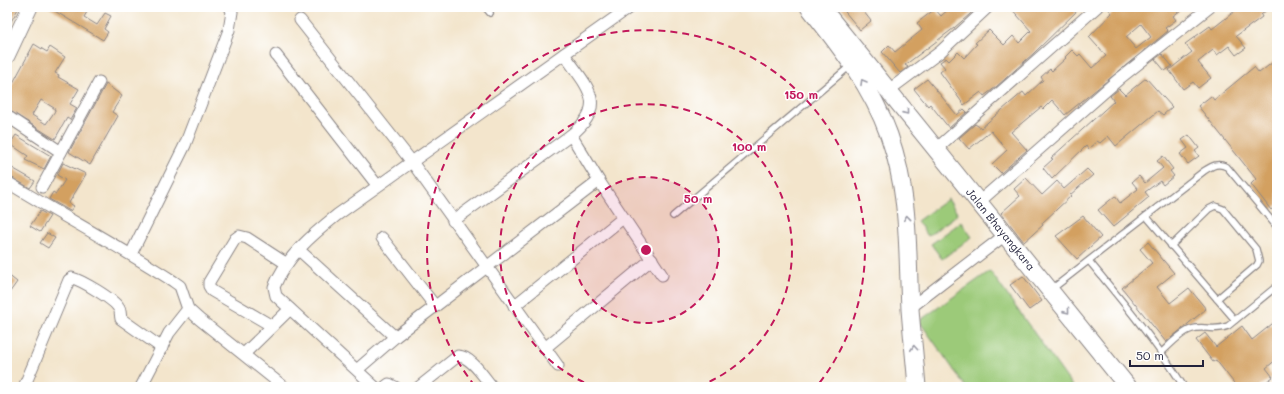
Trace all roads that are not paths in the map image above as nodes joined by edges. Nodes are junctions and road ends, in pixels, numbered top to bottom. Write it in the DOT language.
graph roads {
  1 [pos="30,7"];
  2 [pos="230,7"];
  3 [pos="485,7"];
  4 [pos="630,7"];
  5 [pos="809,7"];
  6 [pos="821,7"];
  7 [pos="988,7"];
  8 [pos="1097,7"];
  9 [pos="1210,7"];
  10 [pos="490,13"];
  11 [pos="300,20"];
  12 [pos="564,54"];
  13 [pos="276,55"];
  14 [pos="7,56"];
  15 [pos="852,64"];
  16 [pos="99,82"];
  17 [pos="889,90"];
  18 [pos="7,116"];
  19 [pos="571,135"];
  20 [pos="936,149"];
  21 [pos="61,152"];
  22 [pos="412,162"];
  23 [pos="599,181"];
  24 [pos="7,182"];
  25 [pos="377,185"];
  26 [pos="42,187"];
  27 [pos="979,202"];
  28 [pos="673,216"];
  29 [pos="1146,216"];
  30 [pos="623,218"];
  31 [pos="453,221"];
  32 [pos="1277,227"];
  33 [pos="1005,235"];
  34 [pos="382,238"];
  35 [pos="1171,246"];
  36 [pos="299,250"];
  37 [pos="131,254"];
  38 [pos="652,259"];
  39 [pos="1089,261"];
  40 [pos="287,264"];
  41 [pos="486,267"];
  42 [pos="662,275"];
  43 [pos="1277,286"];
  44 [pos="1051,291"];
  45 [pos="1217,299"];
  46 [pos="435,306"];
  47 [pos="514,306"];
  48 [pos="188,308"];
  49 [pos="910,308"];
  50 [pos="290,309"];
  51 [pos="1235,320"];
  52 [pos="272,326"];
  53 [pos="395,337"];
  54 [pos="162,348"];
  55 [pos="545,348"];
  56 [pos="247,352"];
  57 [pos="1162,352"];
  58 [pos="558,366"];
  59 [pos="358,369"];
  60 [pos="280,386"];
  61 [pos="24,387"];
  62 [pos="141,387"];
  63 [pos="376,387"];
  64 [pos="385,387"];
  65 [pos="395,387"];
  66 [pos="419,387"];
  67 [pos="492,387"];
  68 [pos="917,387"];
  69 [pos="1128,387"];
  70 [pos="1184,387"];
  1 -- 14 [label="main road"];
  2 -- 37 [label="street"];
  3 -- 10 [label="lane"];
  4 -- 12 [label="street"];
  5 -- 15 [label="main road"];
  6 -- 17 [label="main road, Jalan Bhayangkara"];
  7 -- 17 [label="street"];
  8 -- 20 [label="street"];
  9 -- 27 [label="street"];
  11 -- 22 [label="street"];
  12 -- 19 [label="street"];
  12 -- 22 [label="street"];
  13 -- 25 [label="street"];
  15 -- 28 [label="lane"];
  49 -- 15 [label="main road, one-way"];
  16 -- 21 [label="street"];
  17 -- 20 [label="main road, Jalan Bhayangkara, one-way"];
  18 -- 21 [label="street"];
  19 -- 23 [label="street"];
  19 -- 31 [label="street"];
  20 -- 27 [label="main road, Jalan Bhayangkara"];
  21 -- 26 [label="street"];
  22 -- 25 [label="street"];
  22 -- 31 [label="street"];
  23 -- 30 [label="street"];
  23 -- 41 [label="street"];
  24 -- 37 [label="street"];
  25 -- 36 [label="street"];
  27 -- 33 [label="main road, Jalan Bhayangkara"];
  29 -- 32 [label="lane"];
  29 -- 35 [label="lane"];
  29 -- 39 [label="lane"];
  30 -- 38 [label="street"];
  30 -- 47 [label="street"];
  31 -- 41 [label="street"];
  33 -- 44 [label="main road, Jalan Bhayangkara"];
  33 -- 49 [label="street"];
  34 -- 46 [label="street"];
  35 -- 45 [label="lane"];
  35 -- 45 [label="lane"];
  36 -- 40 [label="street"];
  36 -- 53 [label="street"];
  37 -- 48 [label="street"];
  38 -- 42 [label="street"];
  38 -- 55 [label="street"];
  39 -- 44 [label="lane"];
  39 -- 57 [label="lane"];
  40 -- 50 [label="street"];
  40 -- 52 [label="street"];
  41 -- 46 [label="street"];
  41 -- 47 [label="street"];
  43 -- 51 [label="lane"];
  44 -- 69 [label="main road, Jalan Bhayangkara, one-way"];
  45 -- 51 [label="lane"];
  46 -- 53 [label="street"];
  47 -- 55 [label="street"];
  48 -- 54 [label="street"];
  48 -- 60 [label="street"];
  68 -- 49 [label="main road, one-way"];
  50 -- 52 [label="street"];
  50 -- 59 [label="street"];
  51 -- 57 [label="lane"];
  52 -- 56 [label="street"];
  53 -- 59 [label="street"];
  54 -- 61 [label="street"];
  54 -- 62 [label="street"];
  55 -- 58 [label="street"];
  57 -- 70 [label="lane"];
  59 -- 63 [label="street"];
  64 -- 65 [label="street"];
  66 -- 67 [label="street"];
}
